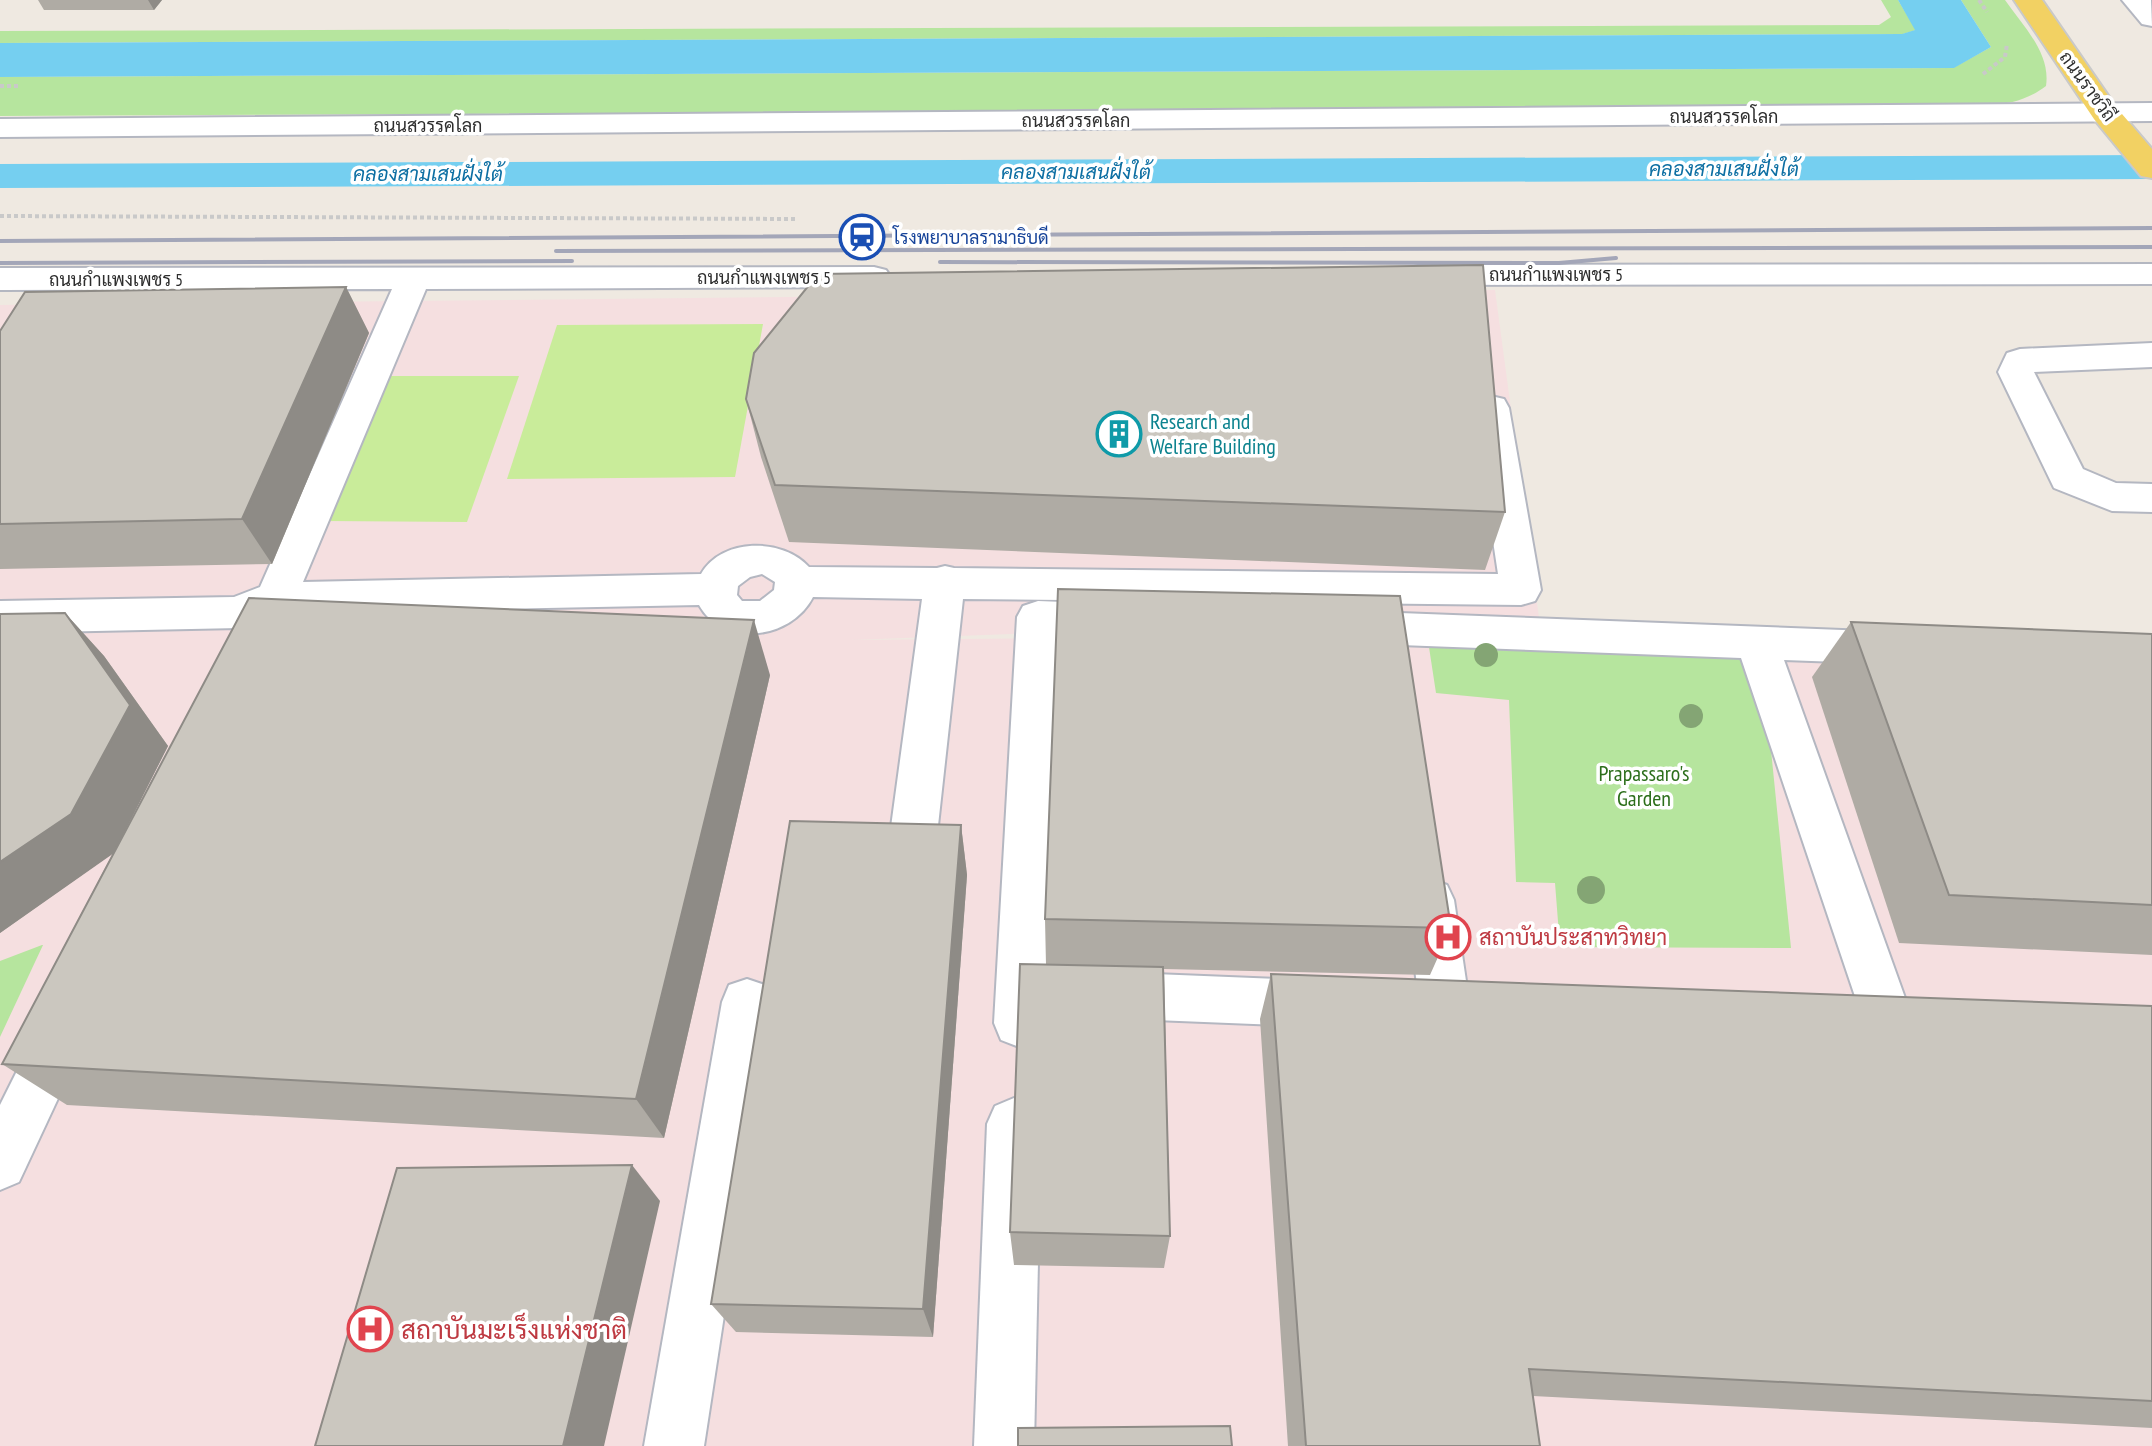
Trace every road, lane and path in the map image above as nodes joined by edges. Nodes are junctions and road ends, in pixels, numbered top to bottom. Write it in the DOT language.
graph roads {
  1 [pos="2028,0"];
  2 [pos="2136,0"];
  3 [pos="2152,18"];
  4 [pos="2152,112"];
  5 [pos="2114,122"];
  6 [pos="0,128"];
  7 [pos="2152,169"];
  8 [pos="0,216"];
  9 [pos="798,219"];
  10 [pos="1480,274"];
  11 [pos="2152,274"];
  12 [pos="1386,275"];
  13 [pos="899,277"];
  14 [pos="0,279"];
  15 [pos="413,279"];
  16 [pos="1483,311"];
  17 [pos="2152,355"];
  18 [pos="1486,370"];
  19 [pos="2152,498"];
  20 [pos="945,581"];
  21 [pos="274,598"];
  22 [pos="0,617"];
  23 [pos="1391,628"];
  24 [pos="1757,643"];
  25 [pos="1931,649"];
  26 [pos="1398,676"];
  27 [pos="232,684"];
  28 [pos="1425,866"];
  29 [pos="909,871"];
  30 [pos="1022,991"];
  31 [pos="78,1000"];
  32 [pos="747,1002"];
  33 [pos="1889,1023"];
  34 [pos="0,1163"];
  35 [pos="674,1446"];
  36 [pos="1004,1446"];
  1 -- 5 [label="main road, ถนนราชวิถี"];
  2 -- 3 [label="street"];
  4 -- 5 [label="street, ถนนสวรรคโลก"];
  5 -- 6 [label="street, ถนนสวรรคโลก"];
  5 -- 7 [label="main road, ถนนราชวิถี"];
  8 -- 9 [label="path"];
  10 -- 11 [label="street, ถนนกำแพงเพชร 5"];
  10 -- 12 [label="street, ถนนกำแพงเพชร 5"];
  10 -- 16 [label="street"];
  13 -- 15 [label="street, ถนนกำแพงเพชร 5"];
  14 -- 15 [label="street, ถนนกำแพงเพชร 5"];
  15 -- 21 [label="street"];
  17 -- 19 [label="street"];
  18 -- 20 [label="street"];
  20 -- 21 [label="street"];
  20 -- 29 [label="street"];
  21 -- 22 [label="street"];
  21 -- 27 [label="street"];
  23 -- 24 [label="street"];
  23 -- 26 [label="street"];
  23 -- 30 [label="street"];
  24 -- 25 [label="street"];
  24 -- 33 [label="street"];
  28 -- 30 [label="street"];
  30 -- 36 [label="street"];
  31 -- 34 [label="street"];
  32 -- 35 [label="street"];
}
